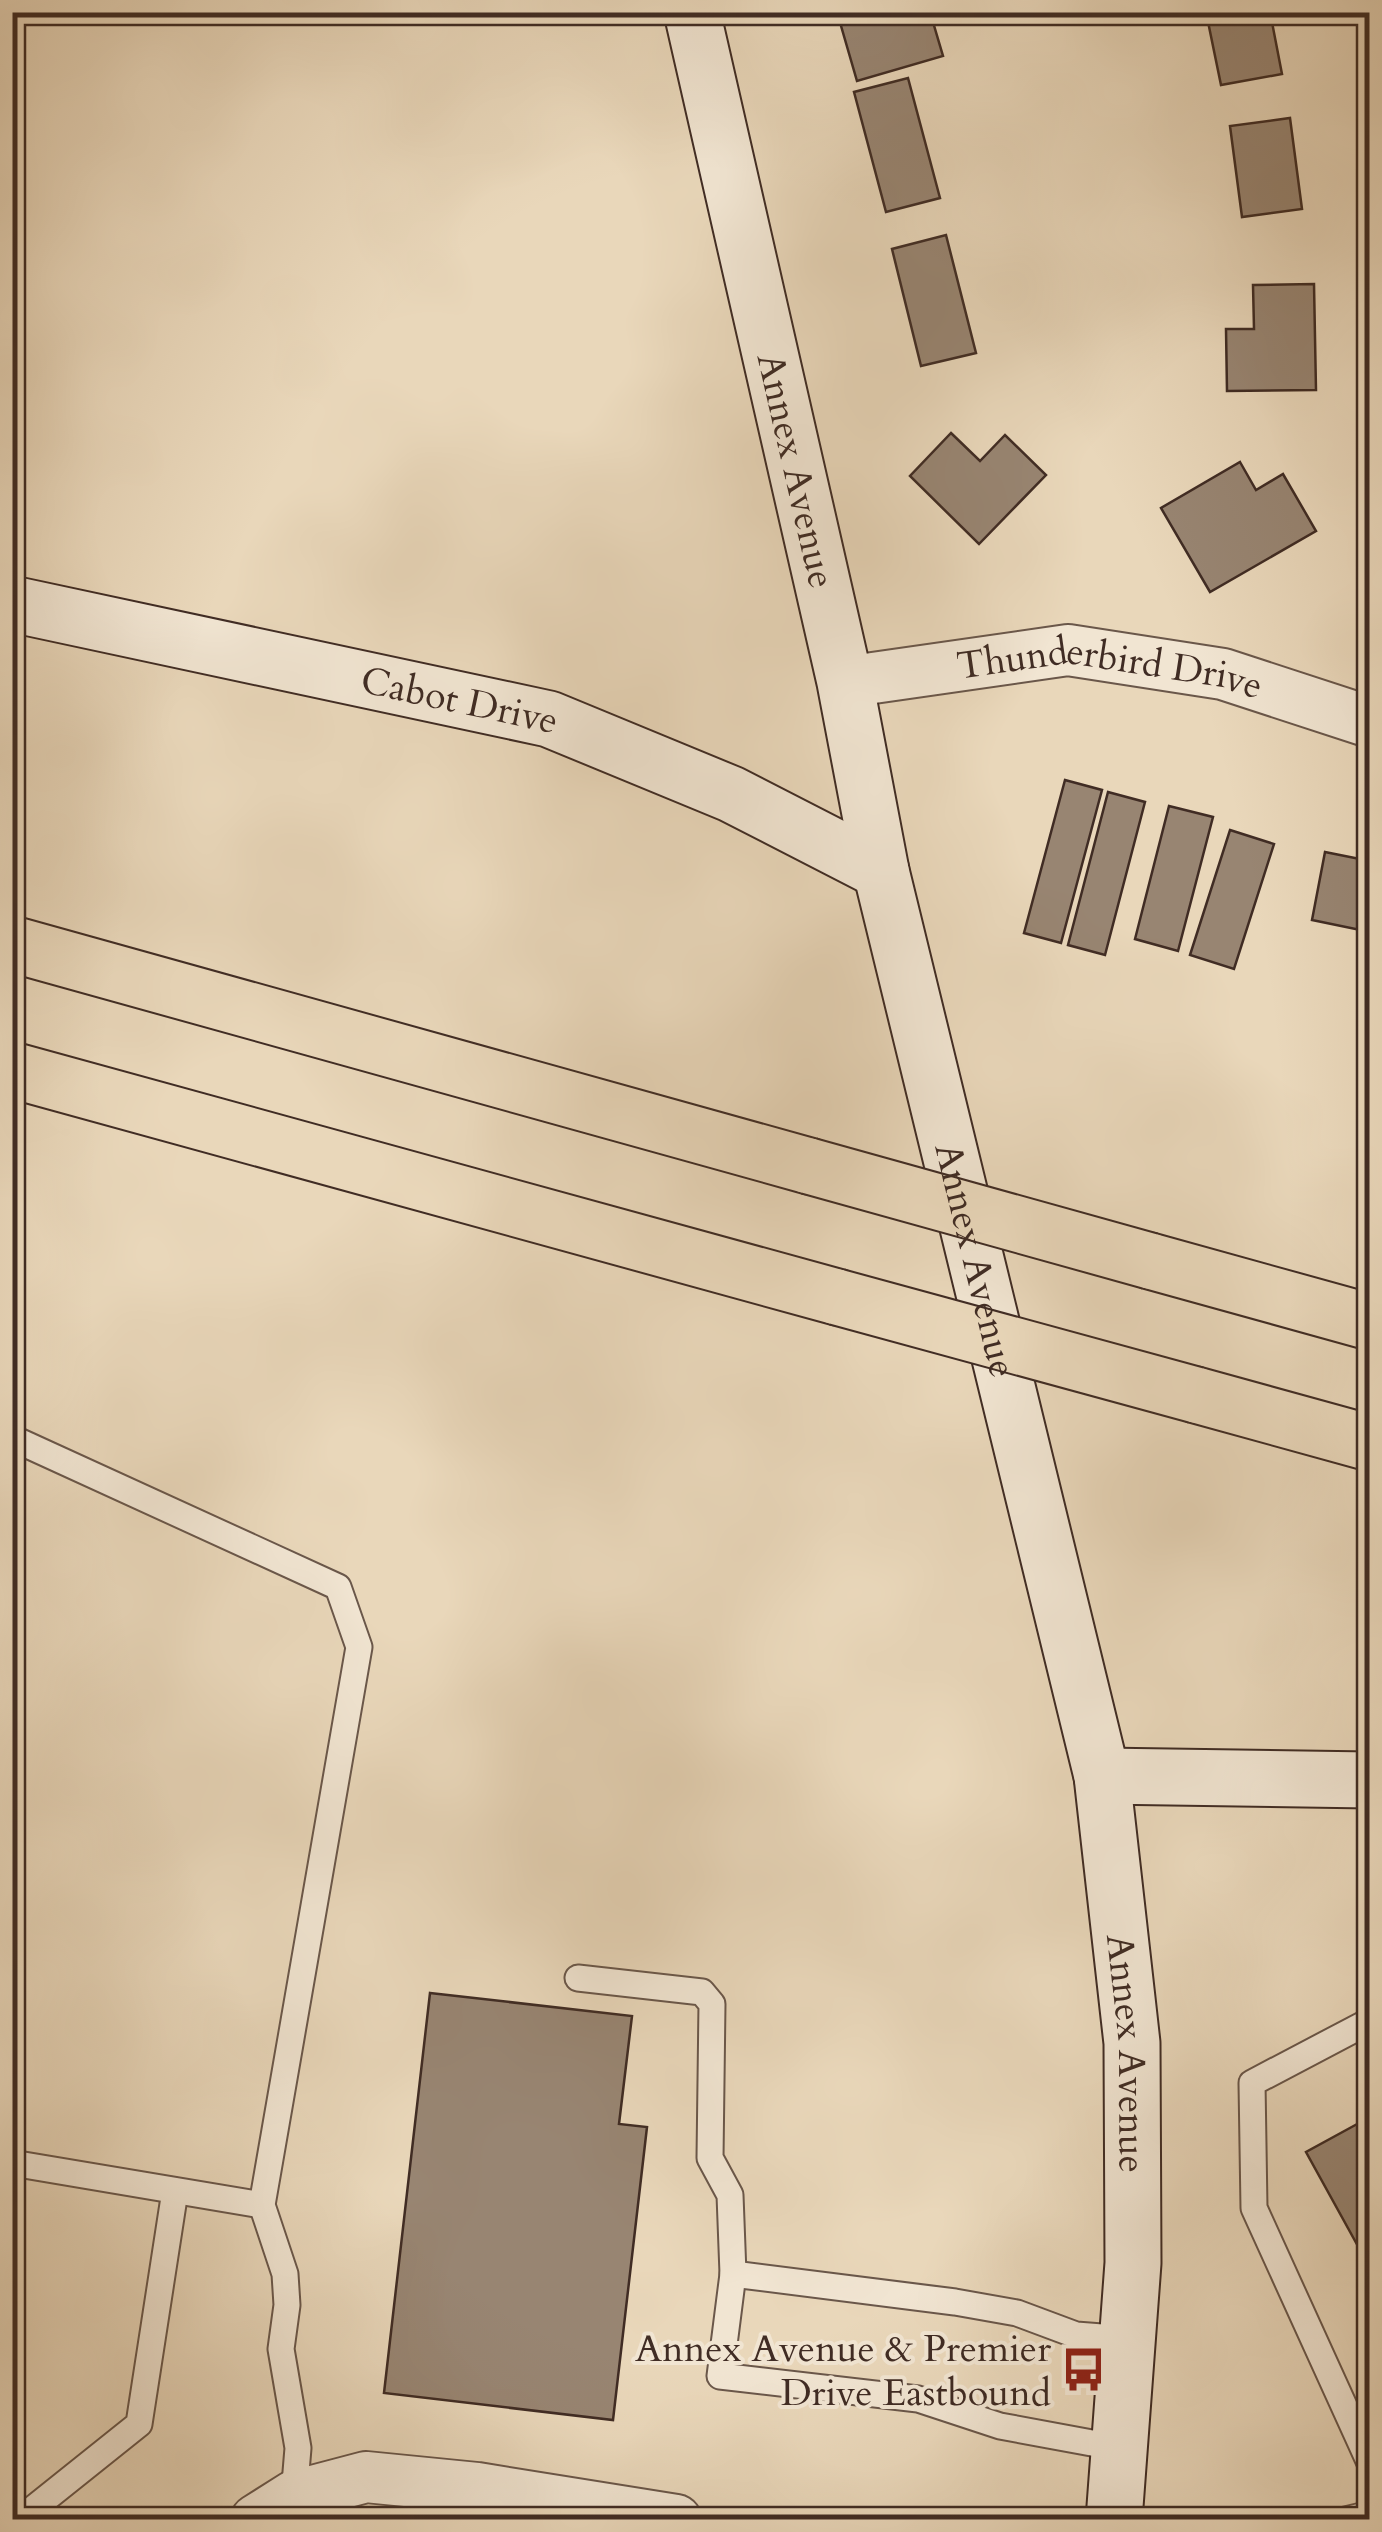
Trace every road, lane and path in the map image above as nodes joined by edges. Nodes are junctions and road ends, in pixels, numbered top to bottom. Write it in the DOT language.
graph roads {
  1 [pos="692,12"];
  2 [pos="12,604"];
  3 [pos="846,682"];
  4 [pos="1370,722"];
  5 [pos="881,871"];
  6 [pos="12,944"];
  7 [pos="12,1070"];
  8 [pos="1370,1322"];
  9 [pos="12,1438"];
  10 [pos="1370,1443"];
  11 [pos="1102,1776"];
  12 [pos="1370,1780"];
  13 [pos="578,1978"];
  14 [pos="1370,2021"];
  15 [pos="12,2163"];
  16 [pos="175,2192"];
  17 [pos="262,2205"];
  18 [pos="733,2274"];
  19 [pos="1128,2338"];
  20 [pos="1119,2448"];
  21 [pos="1370,2463"];
  22 [pos="276,2510"];
  23 [pos="1370,2514"];
  24 [pos="20,2520"];
  25 [pos="676,2520"];
  26 [pos="1114,2520"];
  27 [pos="1345,2520"];
  1 -- 3 [label="street, Annex Avenue"];
  2 -- 5 [label="street, Cabot Drive"];
  3 -- 4 [label="street, Thunderbird Drive"];
  3 -- 5 [label="street, Annex Avenue"];
  5 -- 11 [label="street, Annex Avenue"];
  6 -- 8 [label="highway, bridge"];
  7 -- 10 [label="highway, bridge"];
  9 -- 17 [label="lane"];
  11 -- 12 [label="street"];
  11 -- 19 [label="street, Annex Avenue"];
  13 -- 18 [label="lane"];
  14 -- 21 [label="lane"];
  15 -- 16 [label="lane"];
  16 -- 17 [label="lane"];
  16 -- 24 [label="lane"];
  17 -- 22 [label="lane"];
  18 -- 19 [label="lane"];
  18 -- 20 [label="lane"];
  19 -- 20 [label="street, Annex Avenue"];
  20 -- 26 [label="street, Annex Avenue"];
  22 -- 25 [label="street"];
  23 -- 27 [label="lane"];
}
